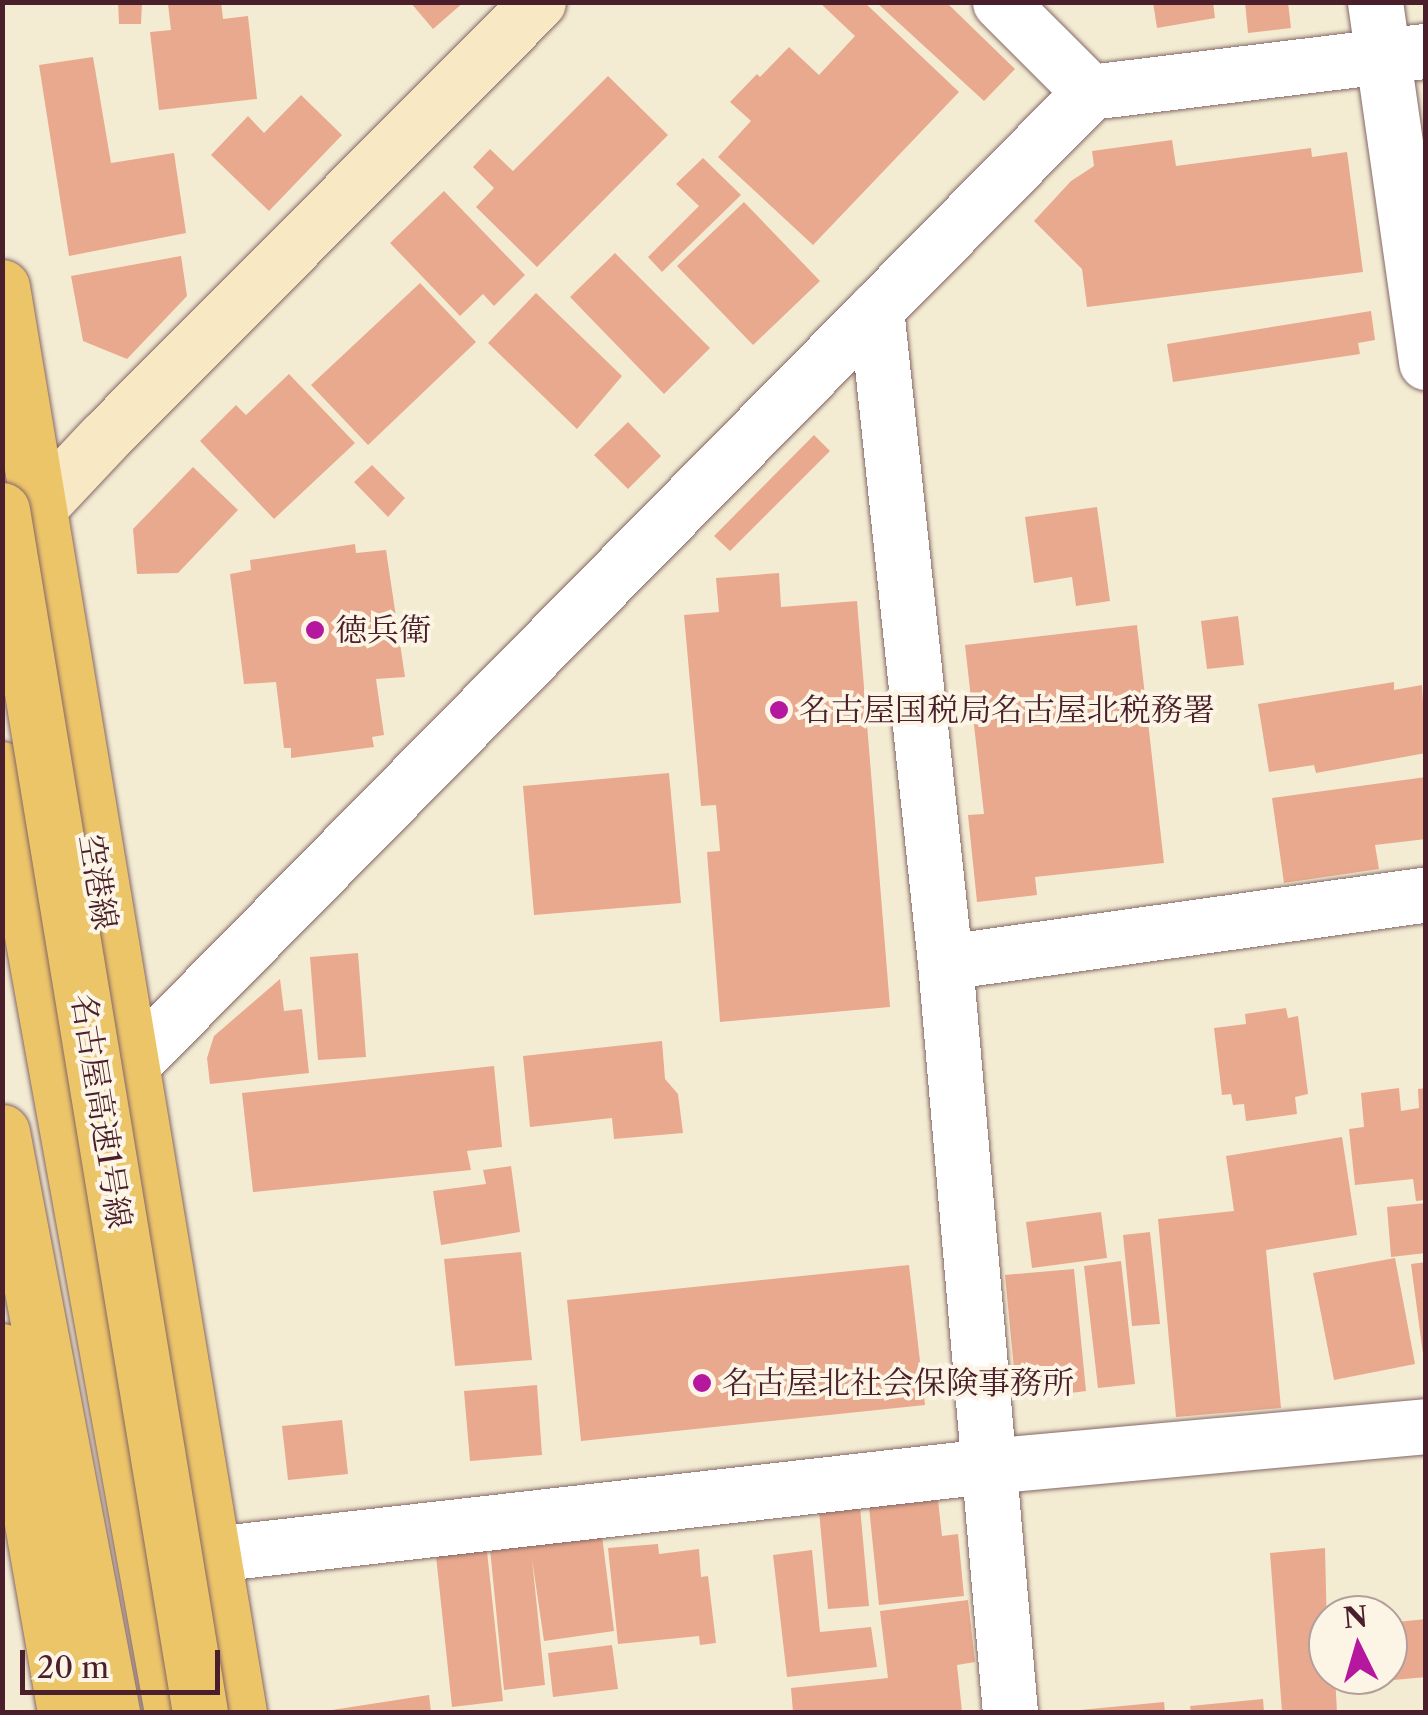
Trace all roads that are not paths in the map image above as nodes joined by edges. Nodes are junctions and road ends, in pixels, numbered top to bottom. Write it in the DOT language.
graph roads {
  1 [pos="538,2"];
  2 [pos="1000,2"];
  3 [pos="1374,2"];
  4 [pos="1405,54"];
  5 [pos="1090,92"];
  6 [pos="2,287"];
  7 [pos="876,309"];
  8 [pos="1426,362"];
  9 [pos="14,522"];
  10 [pos="2,769"];
  11 [pos="2,890"];
  12 [pos="1426,894"];
  13 [pos="945,962"];
  14 [pos="129,1067"];
  15 [pos="2,1132"];
  16 [pos="2,1350"];
  17 [pos="1426,1426"];
  18 [pos="987,1466"];
  19 [pos="18,1537"];
  20 [pos="213,1554"];
  21 [pos="65,1712"];
  22 [pos="112,1712"];
  23 [pos="136,1712"];
  24 [pos="172,1712"];
  25 [pos="200,1712"];
  26 [pos="239,1712"];
  27 [pos="1010,1712"];
  1 -- 9 [label="street"];
  2 -- 5 [label="street"];
  3 -- 4 [label="street"];
  4 -- 5 [label="street"];
  4 -- 8 [label="street"];
  5 -- 7 [label="street"];
  6 -- 9 [label="highway, 空港線"];
  7 -- 13 [label="street"];
  7 -- 14 [label="street"];
  9 -- 14 [label="highway, 空港線"];
  9 -- 25 [label="highway, 名古屋高速1号線, bridge"];
  10 -- 24 [label="highway"];
  11 -- 23 [label="highway, 名古屋高速1号線"];
  12 -- 13 [label="street"];
  13 -- 18 [label="street"];
  14 -- 20 [label="highway, 空港線"];
  15 -- 22 [label="highway"];
  16 -- 19 [label="highway"];
  17 -- 18 [label="street"];
  18 -- 20 [label="street"];
  18 -- 27 [label="street"];
  19 -- 21 [label="highway"];
  20 -- 26 [label="highway, 空港線"];
}
